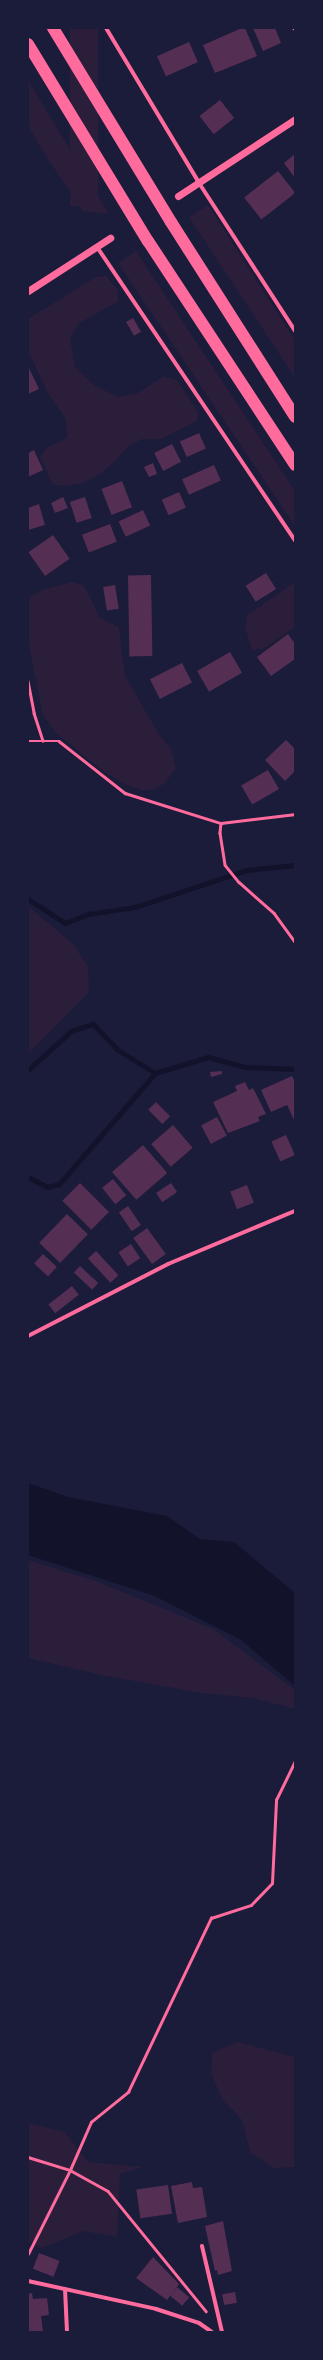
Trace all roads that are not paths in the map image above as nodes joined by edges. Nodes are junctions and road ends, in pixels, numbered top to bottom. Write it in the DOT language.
graph roads {
  1 [pos="53,28"];
  2 [pos="106,28"];
  3 [pos="28,44"];
  4 [pos="295,118"];
  5 [pos="198,183"];
  6 [pos="178,196"];
  7 [pos="110,238"];
  8 [pos="97,247"];
  9 [pos="28,291"];
  10 [pos="295,331"];
  11 [pos="295,417"];
  12 [pos="295,465"];
  13 [pos="295,541"];
  14 [pos="295,1211"];
  15 [pos="28,1336"];
  16 [pos="202,2246"];
  17 [pos="28,2281"];
  18 [pos="65,2289"];
  19 [pos="67,2332"];
  20 [pos="212,2332"];
  21 [pos="222,2332"];
  1 -- 11 [label="highway"];
  2 -- 5 [label="street"];
  3 -- 12 [label="highway"];
  4 -- 5 [label="street"];
  5 -- 6 [label="street"];
  5 -- 10 [label="street"];
  7 -- 8 [label="street"];
  8 -- 9 [label="street"];
  8 -- 13 [label="street"];
  14 -- 15 [label="street"];
  16 -- 21 [label="street"];
  17 -- 18 [label="street"];
  18 -- 19 [label="street"];
  18 -- 20 [label="street"];
}
